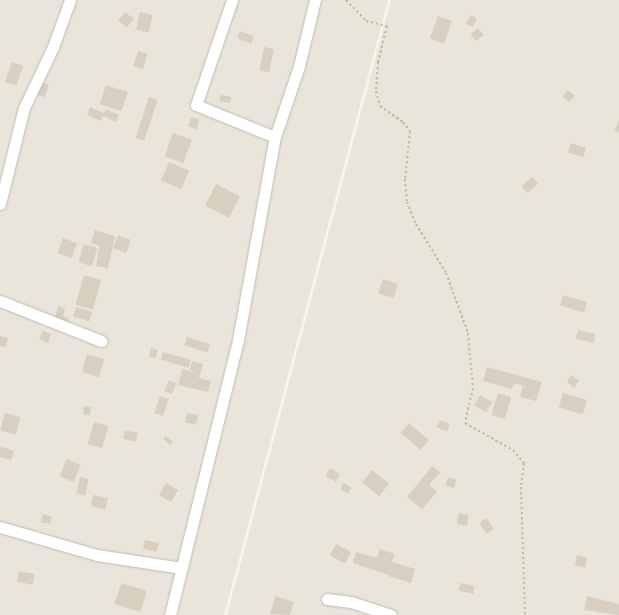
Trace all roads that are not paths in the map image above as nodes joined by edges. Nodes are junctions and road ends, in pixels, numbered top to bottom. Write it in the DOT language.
graph roads {
  1 [pos="70,0"];
  2 [pos="232,0"];
  3 [pos="315,0"];
  4 [pos="275,137"];
  5 [pos="0,204"];
  6 [pos="0,301"];
  7 [pos="101,341"];
  8 [pos="0,527"];
  9 [pos="182,568"];
  10 [pos="327,599"];
  11 [pos="170,615"];
  12 [pos="391,615"];
  1 -- 5 [label="street"];
  2 -- 4 [label="street"];
  3 -- 4 [label="street"];
  4 -- 9 [label="street"];
  6 -- 7 [label="street"];
  8 -- 9 [label="street"];
  9 -- 11 [label="street"];
  10 -- 12 [label="street"];
}
